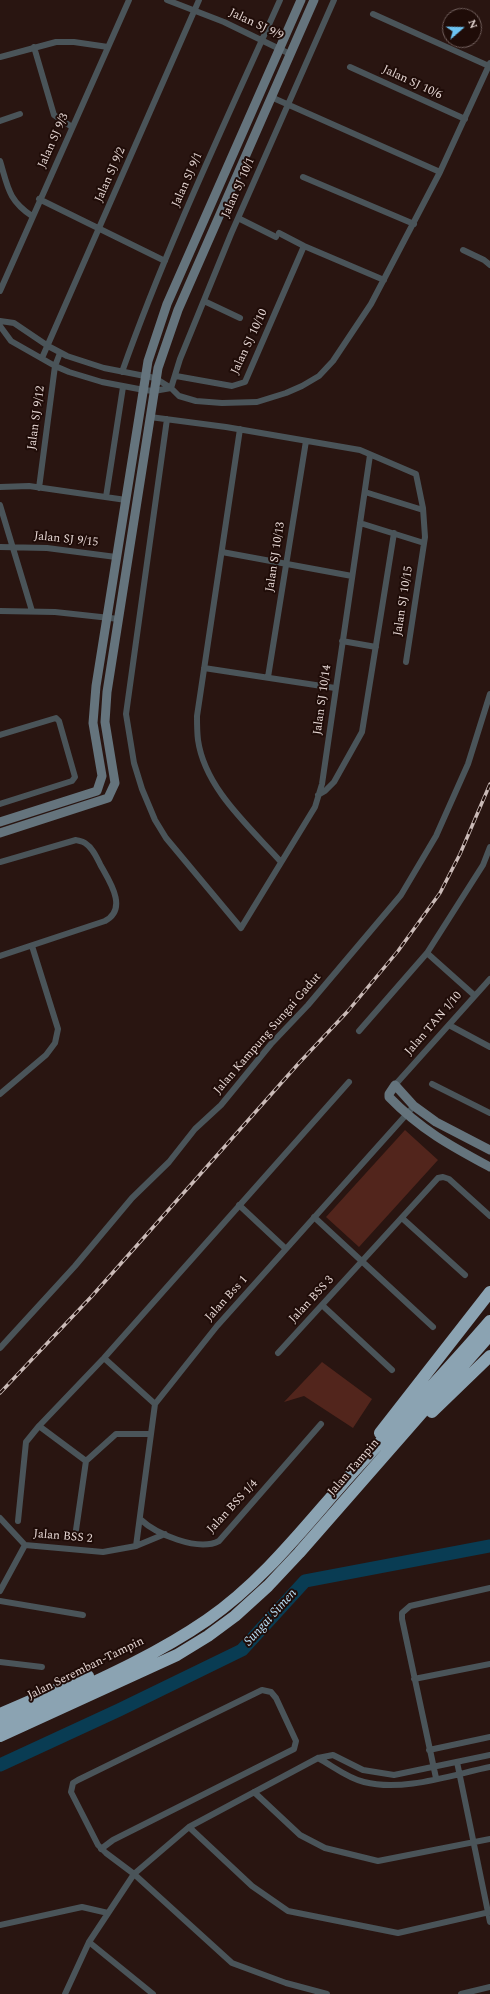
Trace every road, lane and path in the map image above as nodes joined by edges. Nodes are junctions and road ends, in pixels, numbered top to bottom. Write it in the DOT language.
graph roads {
  1 [pos="129,0"];
  2 [pos="167,0"];
  3 [pos="199,0"];
  4 [pos="280,0"];
  5 [pos="301,0"];
  6 [pos="314,0"];
  7 [pos="334,0"];
  8 [pos="194,11"];
  9 [pos="373,14"];
  10 [pos="262,40"];
  11 [pos="34,47"];
  12 [pos="108,47"];
  13 [pos="280,48"];
  14 [pos="290,54"];
  15 [pos="0,57"];
  16 [pos="490,65"];
  17 [pos="350,66"];
  18 [pos="271,98"];
  19 [pos="288,105"];
  20 [pos="20,114"];
  21 [pos="465,119"];
  22 [pos="0,121"];
  23 [pos="72,126"];
  24 [pos="0,161"];
  25 [pos="2,172"];
  26 [pos="440,172"];
  27 [pos="303,178"];
  28 [pos="39,199"];
  29 [pos="32,216"];
  30 [pos="238,218"];
  31 [pos="414,224"];
  32 [pos="99,229"];
  33 [pos="304,246"];
  34 [pos="463,250"];
  35 [pos="165,261"];
  36 [pos="490,265"];
  37 [pos="384,280"];
  38 [pos="0,291"];
  39 [pos="204,301"];
  40 [pos="240,318"];
  41 [pos="0,321"];
  42 [pos="0,326"];
  43 [pos="48,346"];
  44 [pos="60,353"];
  45 [pos="42,358"];
  46 [pos="55,366"];
  47 [pos="122,372"];
  48 [pos="145,376"];
  49 [pos="176,376"];
  50 [pos="155,378"];
  51 [pos="122,387"];
  52 [pos="171,388"];
  53 [pos="144,390"];
  54 [pos="154,391"];
  55 [pos="150,417"];
  56 [pos="167,419"];
  57 [pos="240,429"];
  58 [pos="306,440"];
  59 [pos="370,455"];
  60 [pos="0,487"];
  61 [pos="39,488"];
  62 [pos="365,492"];
  63 [pos="106,497"];
  64 [pos="126,500"];
  65 [pos="0,505"];
  66 [pos="423,510"];
  67 [pos="360,523"];
  68 [pos="394,533"];
  69 [pos="424,543"];
  70 [pos="14,546"];
  71 [pos="0,547"];
  72 [pos="222,552"];
  73 [pos="116,557"];
  74 [pos="286,564"];
  75 [pos="352,576"];
  76 [pos="0,611"];
  77 [pos="32,611"];
  78 [pos="107,617"];
  79 [pos="119,619"];
  80 [pos="342,641"];
  81 [pos="376,647"];
  82 [pos="406,662"];
  83 [pos="204,668"];
  84 [pos="268,677"];
  85 [pos="335,688"];
  86 [pos="490,694"];
  87 [pos="0,735"];
  88 [pos="318,795"];
  89 [pos="0,804"];
  90 [pos="0,822"];
  91 [pos="0,833"];
  92 [pos="490,847"];
  93 [pos="0,862"];
  94 [pos="281,862"];
  95 [pos="32,946"];
  96 [pos="427,953"];
  97 [pos="0,956"];
  98 [pos="490,979"];
  99 [pos="474,995"];
  100 [pos="448,1025"];
  101 [pos="359,1031"];
  102 [pos="490,1047"];
  103 [pos="349,1082"];
  104 [pos="432,1084"];
  105 [pos="395,1085"];
  106 [pos="0,1094"];
  107 [pos="414,1106"];
  108 [pos="490,1113"];
  109 [pos="406,1115"];
  110 [pos="490,1150"];
  111 [pos="490,1167"];
  112 [pos="240,1205"];
  113 [pos="490,1216"];
  114 [pos="314,1217"];
  115 [pos="402,1218"];
  116 [pos="286,1249"];
  117 [pos="362,1261"];
  118 [pos="465,1275"];
  119 [pos="490,1292"];
  120 [pos="322,1305"];
  121 [pos="490,1322"];
  122 [pos="432,1327"];
  123 [pos="490,1335"];
  124 [pos="0,1348"];
  125 [pos="278,1353"];
  126 [pos="490,1356"];
  127 [pos="104,1358"];
  128 [pos="392,1370"];
  129 [pos="155,1404"];
  130 [pos="321,1424"];
  131 [pos="39,1426"];
  132 [pos="151,1434"];
  133 [pos="387,1453"];
  134 [pos="86,1460"];
  135 [pos="354,1471"];
  136 [pos="0,1518"];
  137 [pos="140,1519"];
  138 [pos="18,1521"];
  139 [pos="76,1530"];
  140 [pos="165,1534"];
  141 [pos="25,1545"];
  142 [pos="136,1546"];
  143 [pos="490,1588"];
  144 [pos="0,1591"];
  145 [pos="0,1601"];
  146 [pos="83,1615"];
  147 [pos="235,1616"];
  148 [pos="165,1645"];
  149 [pos="0,1662"];
  150 [pos="490,1664"];
  151 [pos="42,1667"];
  152 [pos="414,1680"];
  153 [pos="0,1714"];
  154 [pos="0,1726"];
  155 [pos="0,1736"];
  156 [pos="490,1737"];
  157 [pos="429,1750"];
  158 [pos="490,1755"];
  159 [pos="318,1758"];
  160 [pos="457,1762"];
  161 [pos="433,1767"];
  162 [pos="490,1767"];
  163 [pos="460,1773"];
  164 [pos="436,1778"];
  165 [pos="254,1792"];
  166 [pos="189,1827"];
  167 [pos="490,1839"];
  168 [pos="474,1842"];
  169 [pos="102,1849"];
  170 [pos="134,1874"];
  171 [pos="489,1912"];
  172 [pos="108,1913"];
  173 [pos="490,1922"];
  174 [pos="0,1925"];
  175 [pos="89,1942"];
  176 [pos="490,1988"];
  177 [pos="65,1994"];
  178 [pos="153,1994"];
  179 [pos="327,1994"];
  180 [pos="461,1994"];
  1 -- 12 [label="street, Jalan SJ 9/3"];
  2 -- 8 [label="street, Jalan SJ 9/9"];
  3 -- 8 [label="street, Jalan SJ 9/2"];
  4 -- 10 [label="street, Jalan SJ 9/1"];
  5 -- 13 [label="street"];
  6 -- 14 [label="street"];
  7 -- 19 [label="street, Jalan SJ 10/1"];
  8 -- 10 [label="street, Jalan SJ 9/9"];
  8 -- 32 [label="street, Jalan SJ 9/2"];
  9 -- 16 [label="street"];
  10 -- 13 [label="street, Jalan SJ 9/9"];
  10 -- 35 [label="street, Jalan SJ 9/1"];
  11 -- 12 [label="street"];
  11 -- 15 [label="street"];
  11 -- 23 [label="street"];
  12 -- 23 [label="street, Jalan SJ 9/3"];
  13 -- 14 [label="street, Jalan SJ 9/9"];
  13 -- 48 [label="street"];
  14 -- 18 [label="street"];
  16 -- 21 [label="street"];
  17 -- 21 [label="street, Jalan SJ 10/6"];
  18 -- 19 [label="street"];
  18 -- 50 [label="street"];
  19 -- 26 [label="street"];
  19 -- 30 [label="street, Jalan SJ 10/1"];
  20 -- 22 [label="street"];
  21 -- 26 [label="street"];
  23 -- 28 [label="street, Jalan SJ 9/3"];
  24 -- 25 [label="street"];
  25 -- 29 [label="street"];
  26 -- 31 [label="street"];
  27 -- 31 [label="street"];
  28 -- 29 [label="street, Jalan SJ 9/3"];
  28 -- 32 [label="street"];
  29 -- 38 [label="street, Jalan SJ 9/3"];
  30 -- 33 [label="street"];
  30 -- 39 [label="street, Jalan SJ 10/1"];
  31 -- 37 [label="street"];
  32 -- 35 [label="street"];
  32 -- 43 [label="street, Jalan SJ 9/2"];
  33 -- 37 [label="street"];
  33 -- 49 [label="street, Jalan SJ 10/10"];
  34 -- 36 [label="street"];
  35 -- 47 [label="street, Jalan SJ 9/1"];
  37 -- 52 [label="street"];
  39 -- 40 [label="street"];
  39 -- 49 [label="street, Jalan SJ 10/1"];
  41 -- 43 [label="street"];
  42 -- 45 [label="street"];
  43 -- 44 [label="street"];
  43 -- 45 [label="street, Jalan SJ 9/2"];
  44 -- 46 [label="street, Jalan SJ 9/12"];
  44 -- 47 [label="street"];
  45 -- 46 [label="street"];
  46 -- 51 [label="street"];
  46 -- 61 [label="street, Jalan SJ 9/12"];
  47 -- 48 [label="street"];
  48 -- 50 [label="street"];
  48 -- 53 [label="street"];
  49 -- 52 [label="street, Jalan SJ 10/1"];
  50 -- 52 [label="street"];
  50 -- 54 [label="street"];
  51 -- 53 [label="street"];
  51 -- 63 [label="street"];
  52 -- 54 [label="street"];
  53 -- 54 [label="street"];
  53 -- 64 [label="street"];
  54 -- 55 [label="street"];
  55 -- 56 [label="street"];
  55 -- 79 [label="street"];
  56 -- 57 [label="street"];
  56 -- 94 [label="street, Jalan SJ 10/14"];
  57 -- 58 [label="street"];
  57 -- 72 [label="street"];
  58 -- 59 [label="street"];
  58 -- 74 [label="street, Jalan SJ 10/13"];
  59 -- 62 [label="street, Jalan SJ 10/14"];
  59 -- 66 [label="street, Jalan SJ 10/15"];
  60 -- 61 [label="street"];
  61 -- 63 [label="street"];
  62 -- 66 [label="street"];
  62 -- 67 [label="street, Jalan SJ 10/14"];
  63 -- 64 [label="street"];
  64 -- 73 [label="street"];
  65 -- 70 [label="street"];
  66 -- 69 [label="street, Jalan SJ 10/15"];
  67 -- 68 [label="street"];
  67 -- 75 [label="street, Jalan SJ 10/14"];
  68 -- 69 [label="street"];
  68 -- 81 [label="street"];
  69 -- 82 [label="street, Jalan SJ 10/15"];
  70 -- 71 [label="street, Jalan SJ 9/15"];
  70 -- 73 [label="street, Jalan SJ 9/15"];
  70 -- 77 [label="street"];
  72 -- 74 [label="street"];
  72 -- 83 [label="street"];
  73 -- 78 [label="street"];
  74 -- 75 [label="street"];
  74 -- 84 [label="street, Jalan SJ 10/13"];
  75 -- 80 [label="street, Jalan SJ 10/14"];
  76 -- 77 [label="street"];
  77 -- 78 [label="street"];
  78 -- 79 [label="street"];
  78 -- 90 [label="street"];
  79 -- 91 [label="street"];
  80 -- 81 [label="street"];
  80 -- 85 [label="street, Jalan SJ 10/14"];
  81 -- 88 [label="street"];
  83 -- 84 [label="street"];
  83 -- 94 [label="street"];
  84 -- 85 [label="street"];
  85 -- 88 [label="street, Jalan SJ 10/14"];
  86 -- 124 [label="street, Jalan Kampung Sungai Gadut"];
  87 -- 89 [label="street"];
  88 -- 94 [label="street, Jalan SJ 10/14"];
  92 -- 96 [label="street"];
  93 -- 95 [label="street"];
  95 -- 97 [label="street"];
  95 -- 106 [label="street"];
  96 -- 99 [label="street"];
  96 -- 101 [label="street"];
  98 -- 99 [label="street, Jalan TAN 1/10"];
  99 -- 100 [label="street, Jalan TAN 1/10"];
  100 -- 102 [label="street"];
  100 -- 105 [label="street, Jalan TAN 1/10"];
  103 -- 112 [label="street"];
  104 -- 108 [label="street"];
  105 -- 107 [label="street"];
  105 -- 109 [label="street"];
  107 -- 109 [label="street, Jalan Bss 1"];
  107 -- 110 [label="street"];
  109 -- 111 [label="street"];
  109 -- 114 [label="street, Jalan Bss 1"];
  112 -- 116 [label="street"];
  112 -- 127 [label="street"];
  113 -- 115 [label="street, Jalan BSS 3"];
  114 -- 116 [label="street, Jalan Bss 1"];
  114 -- 117 [label="street"];
  115 -- 117 [label="street, Jalan BSS 3"];
  115 -- 118 [label="street"];
  116 -- 129 [label="street, Jalan Bss 1"];
  117 -- 120 [label="street, Jalan BSS 3"];
  117 -- 122 [label="street"];
  119 -- 135 [label="highway"];
  120 -- 125 [label="street, Jalan BSS 3"];
  120 -- 128 [label="street"];
  121 -- 135 [label="highway, Jalan Tampin"];
  123 -- 133 [label="highway, Jalan Tampin"];
  126 -- 133 [label="highway"];
  127 -- 129 [label="street"];
  127 -- 131 [label="street"];
  129 -- 132 [label="street"];
  130 -- 140 [label="street, Jalan BSS 1/4"];
  131 -- 134 [label="street"];
  131 -- 138 [label="street"];
  132 -- 134 [label="street"];
  132 -- 137 [label="street"];
  133 -- 147 [label="highway, Jalan Tampin"];
  134 -- 139 [label="street"];
  135 -- 148 [label="highway, Jalan Seremban-Tampin"];
  136 -- 141 [label="street, Jalan BSS 2"];
  137 -- 140 [label="street, Jalan BSS 1/4"];
  137 -- 142 [label="street"];
  140 -- 142 [label="street, Jalan BSS 2"];
  141 -- 142 [label="street, Jalan BSS 2"];
  141 -- 144 [label="street"];
  143 -- 152 [label="street"];
  145 -- 146 [label="street"];
  147 -- 155 [label="highway, Jalan Seremban-Tampin"];
  148 -- 153 [label="highway"];
  148 -- 154 [label="highway, Jalan Seremban-Tampin"];
  149 -- 151 [label="street"];
  150 -- 152 [label="street"];
  152 -- 157 [label="street"];
  156 -- 157 [label="street"];
  157 -- 161 [label="street"];
  158 -- 160 [label="street"];
  159 -- 161 [label="street"];
  159 -- 164 [label="street"];
  159 -- 165 [label="street"];
  160 -- 161 [label="street"];
  160 -- 163 [label="street"];
  161 -- 164 [label="street"];
  162 -- 163 [label="street"];
  163 -- 164 [label="street"];
  163 -- 168 [label="street"];
  165 -- 166 [label="street"];
  165 -- 168 [label="street"];
  166 -- 170 [label="street"];
  166 -- 171 [label="street"];
  167 -- 168 [label="street"];
  168 -- 171 [label="street"];
  169 -- 169 [label="street"];
  169 -- 170 [label="street"];
  170 -- 172 [label="street"];
  170 -- 179 [label="street"];
  171 -- 173 [label="street"];
  172 -- 174 [label="street"];
  172 -- 175 [label="street"];
  175 -- 177 [label="street"];
  175 -- 178 [label="street"];
  176 -- 180 [label="street"];
}
